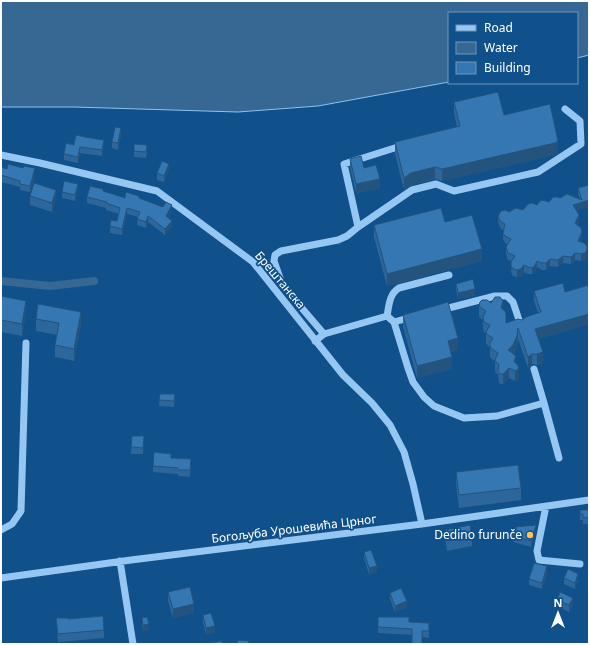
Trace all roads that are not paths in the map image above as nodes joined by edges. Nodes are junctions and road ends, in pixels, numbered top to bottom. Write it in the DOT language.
graph roads {
  1 [pos="565,109"];
  2 [pos="414,142"];
  3 [pos="1,155"];
  4 [pos="358,227"];
  5 [pos="449,275"];
  6 [pos="437,311"];
  7 [pos="387,316"];
  8 [pos="416,316"];
  9 [pos="394,322"];
  10 [pos="521,326"];
  11 [pos="324,334"];
  12 [pos="315,341"];
  13 [pos="26,343"];
  14 [pos="534,369"];
  15 [pos="544,403"];
  16 [pos="559,458"];
  17 [pos="589,500"];
  18 [pos="546,506"];
  19 [pos="422,524"];
  20 [pos="1,530"];
  21 [pos="120,561"];
  22 [pos="580,564"];
  23 [pos="1,578"];
  24 [pos="133,644"];
  1 -- 4 [label="street"];
  2 -- 4 [label="street"];
  3 -- 12 [label="street, Брештанска"];
  4 -- 11 [label="street"];
  5 -- 7 [label="street"];
  6 -- 10 [label="street"];
  7 -- 9 [label="street"];
  7 -- 11 [label="street"];
  8 -- 9 [label="street"];
  9 -- 15 [label="street"];
  11 -- 12 [label="street"];
  12 -- 19 [label="street, Брештанска"];
  13 -- 20 [label="street"];
  14 -- 15 [label="street"];
  15 -- 16 [label="street"];
  17 -- 18 [label="street, Богољуба Урошевића Црног"];
  18 -- 19 [label="street, Богољуба Урошевића Црног"];
  18 -- 22 [label="street"];
  19 -- 21 [label="street, Богољуба Урошевића Црног"];
  21 -- 23 [label="street, Богољуба Урошевића Црног"];
  21 -- 24 [label="street"];
}
